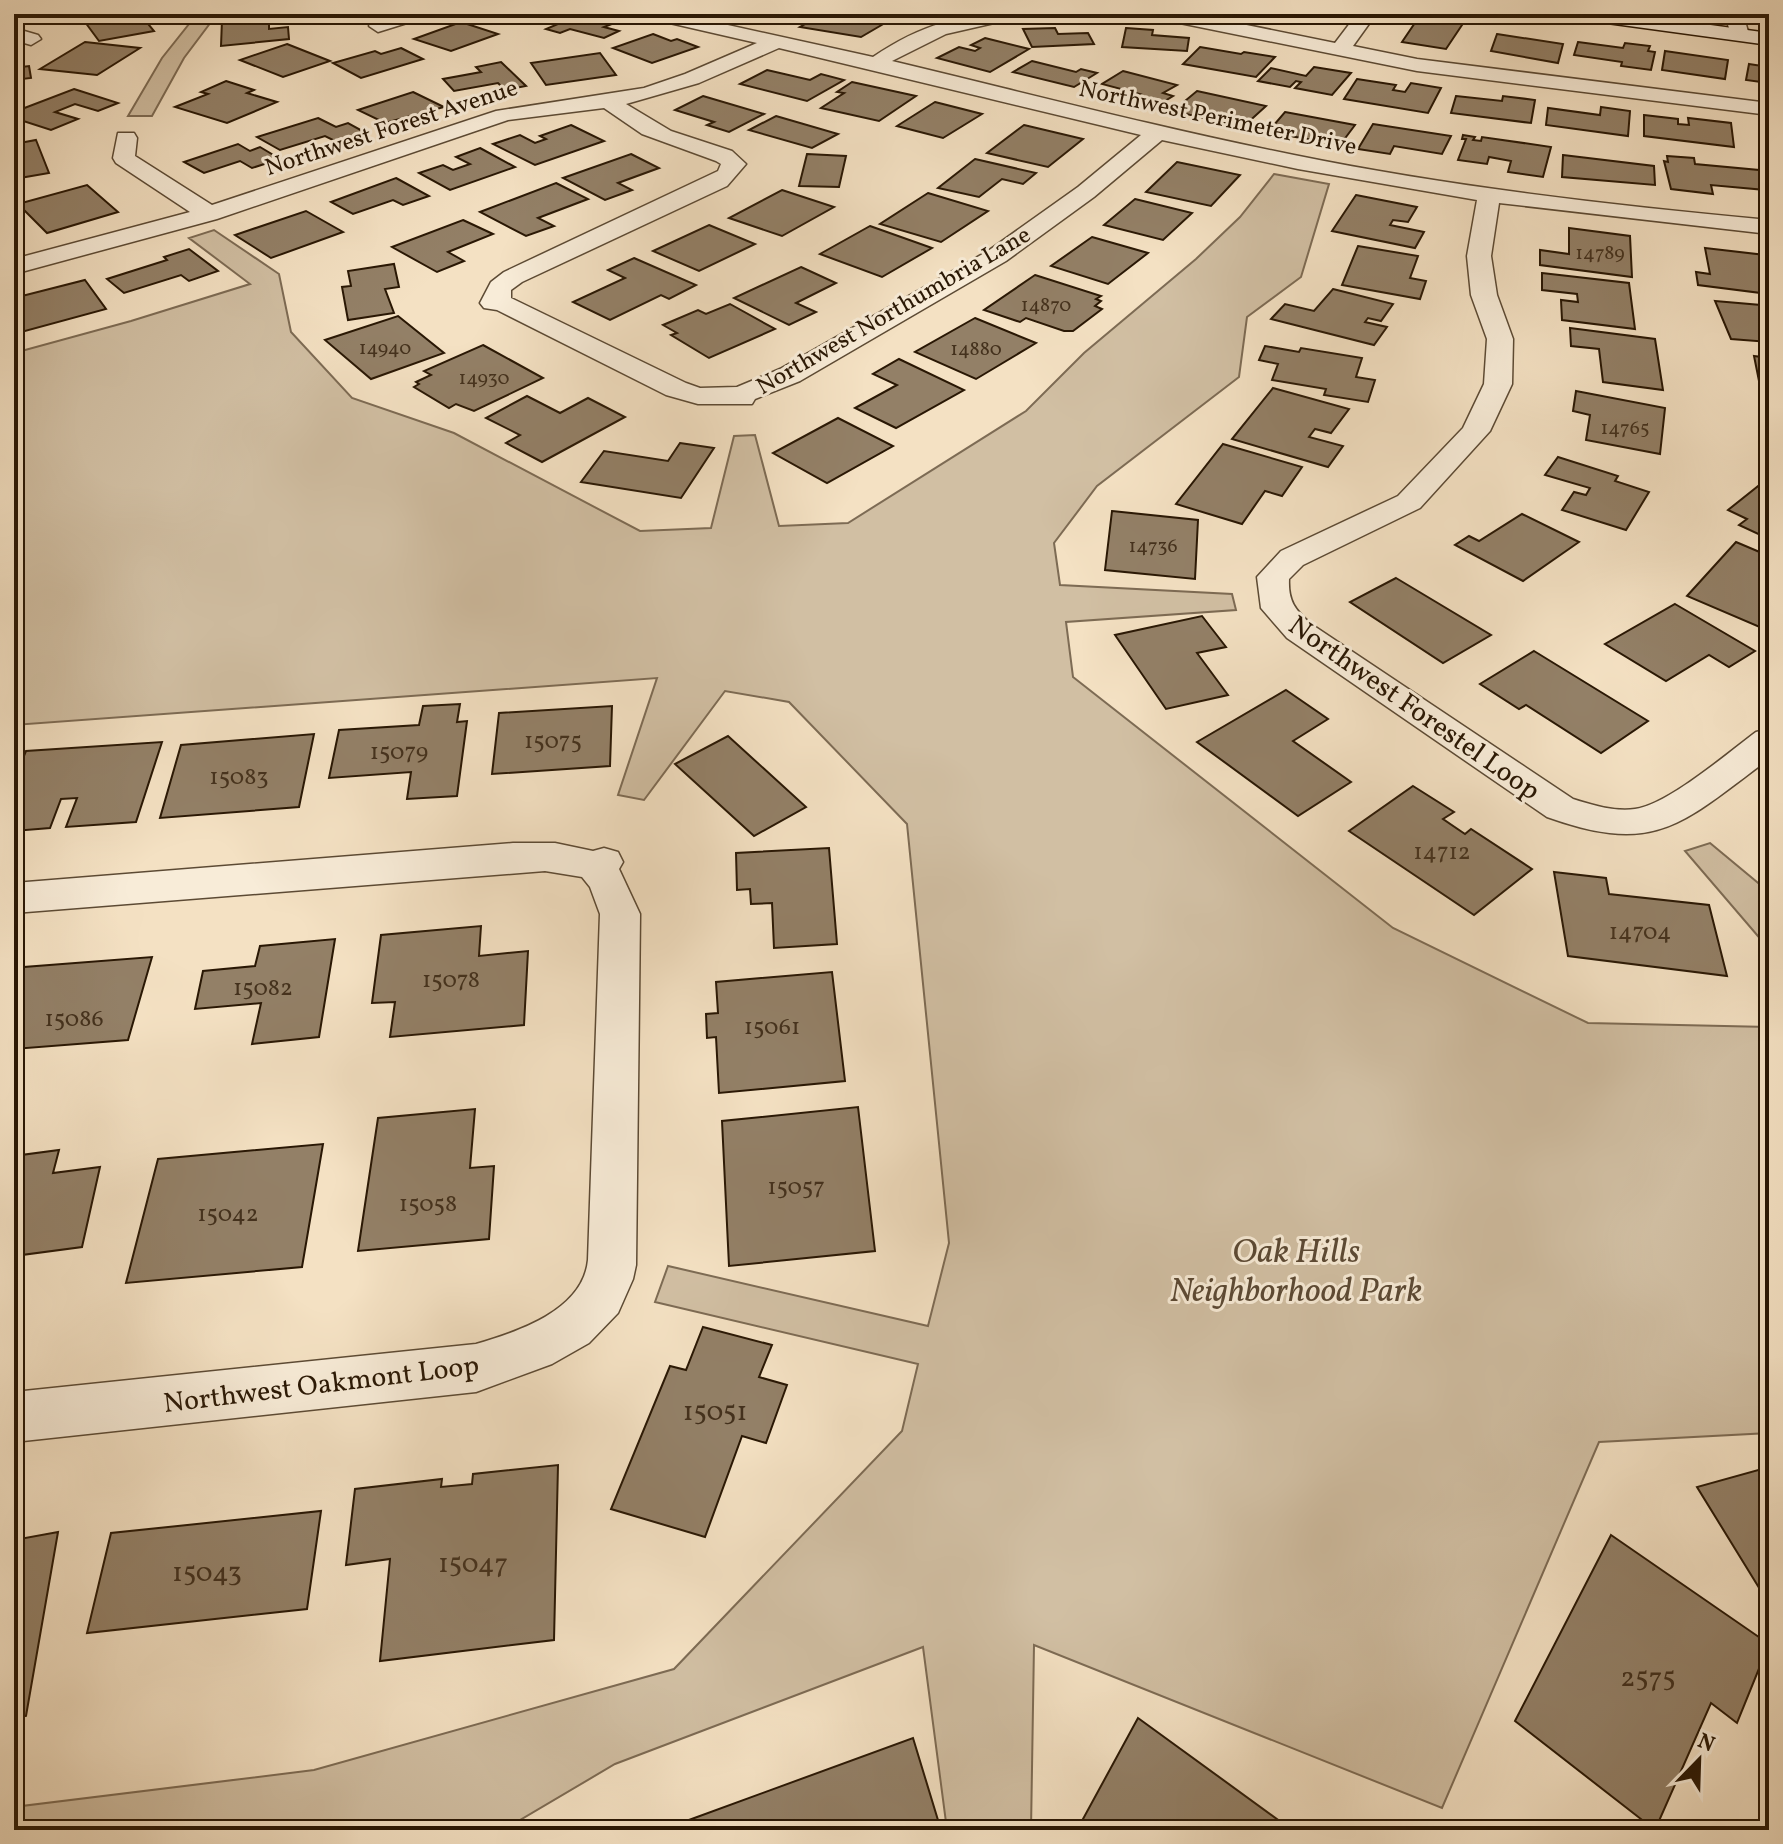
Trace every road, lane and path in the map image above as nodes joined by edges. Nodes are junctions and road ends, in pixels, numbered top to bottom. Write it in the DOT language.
graph roads {
  1 [pos="416,14"];
  2 [pos="1009,14"];
  3 [pos="1165,14"];
  4 [pos="1367,14"];
  5 [pos="1585,14"];
  6 [pos="662,15"];
  7 [pos="1736,24"];
  8 [pos="378,26"];
  9 [pos="1769,39"];
  10 [pos="773,43"];
  11 [pos="1339,51"];
  12 [pos="876,63"];
  13 [pos="609,101"];
  14 [pos="1769,109"];
  15 [pos="1157,133"];
  16 [pos="126,138"];
  17 [pos="1489,195"];
  18 [pos="209,214"];
  19 [pos="1769,227"];
  20 [pos="14,267"];
  21 [pos="1769,741"];
  22 [pos="14,898"];
  23 [pos="14,1417"];
  1 -- 8 [label="street"];
  2 -- 12 [label="street"];
  3 -- 11 [label="street"];
  4 -- 11 [label="street"];
  5 -- 7 [label="street"];
  6 -- 10 [label="street, Northwest Perimeter Drive"];
  7 -- 9 [label="street"];
  10 -- 12 [label="street, Northwest Perimeter Drive"];
  10 -- 13 [label="street, Northwest Forest Avenue"];
  11 -- 14 [label="street"];
  12 -- 15 [label="street, Northwest Perimeter Drive"];
  13 -- 15 [label="street, Northwest Northumbria Lane"];
  13 -- 18 [label="street, Northwest Forest Avenue"];
  15 -- 17 [label="street, Northwest Perimeter Drive"];
  16 -- 18 [label="street"];
  17 -- 19 [label="street, Northwest Perimeter Drive"];
  17 -- 21 [label="street, Northwest Forestel Loop"];
  18 -- 20 [label="street, Northwest Forest Avenue"];
  22 -- 23 [label="street, Northwest Oakmont Loop"];
}
